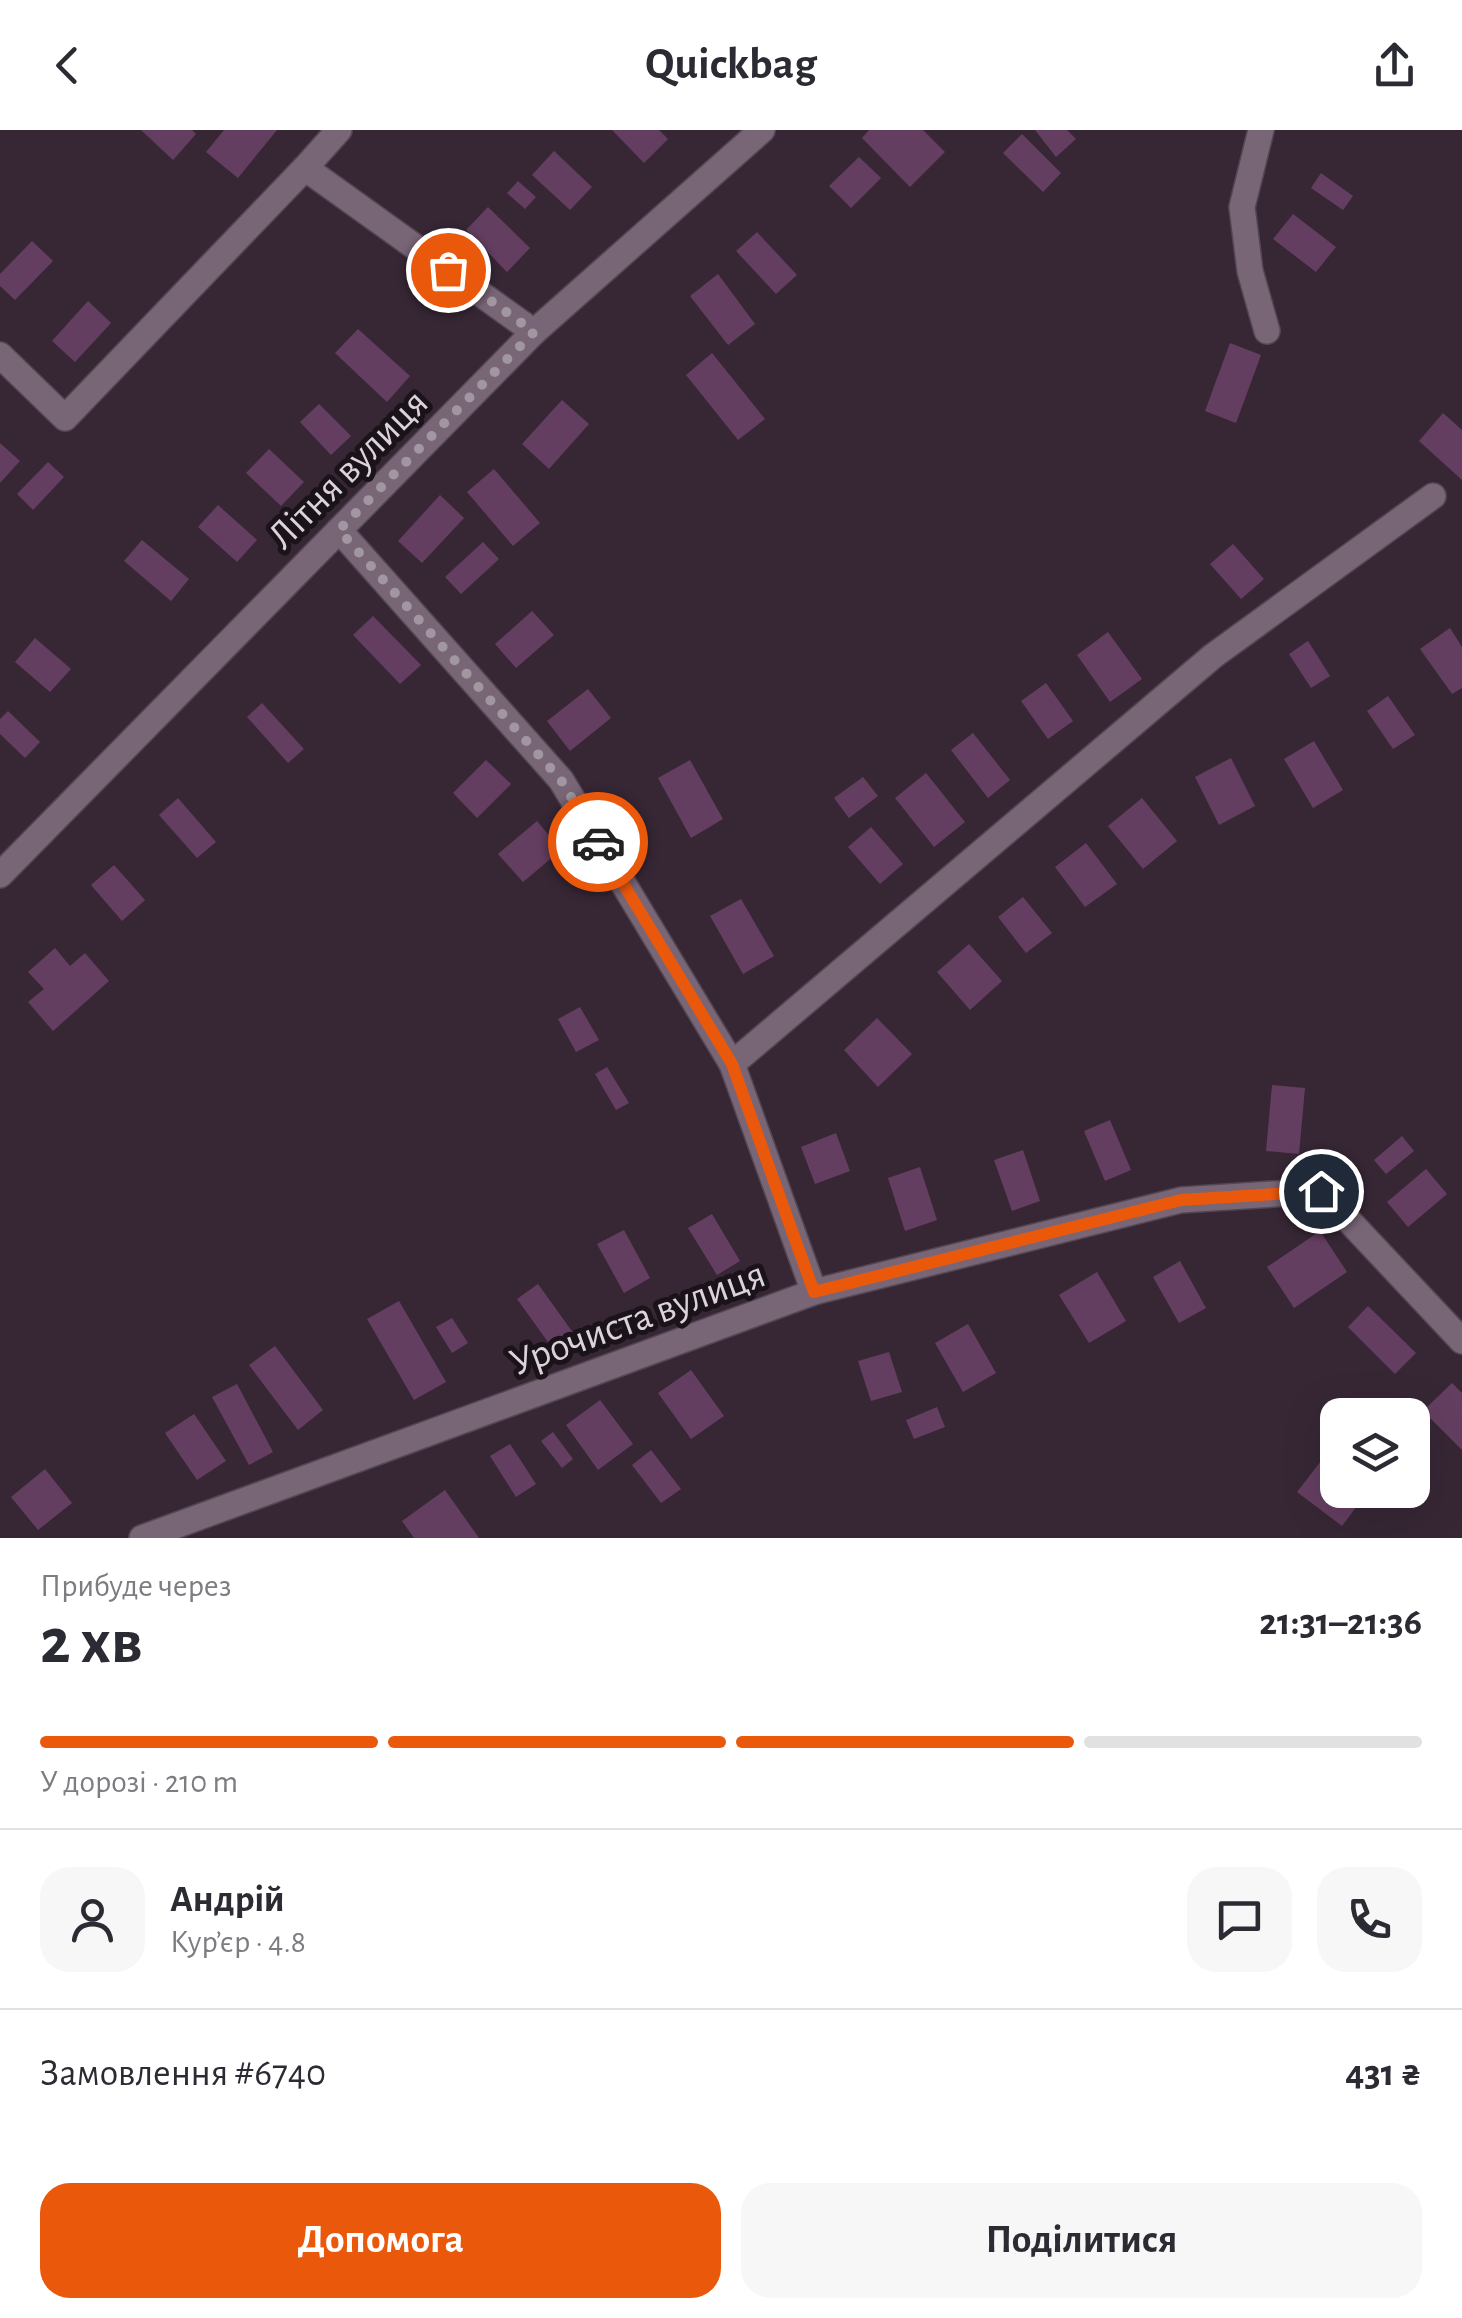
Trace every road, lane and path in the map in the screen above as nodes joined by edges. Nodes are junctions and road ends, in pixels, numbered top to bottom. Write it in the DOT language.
graph roads {
  1 [pos="338,130"];
  2 [pos="762,130"];
  3 [pos="1261,130"];
  4 [pos="305,168"];
  5 [pos="1267,331"];
  6 [pos="534,332"];
  7 [pos="0,356"];
  8 [pos="1433,496"];
  9 [pos="339,530"];
  10 [pos="0,874"];
  11 [pos="732,1064"];
  12 [pos="814,1292"];
  13 [pos="1462,1341"];
  14 [pos="142,1538"];
  1 -- 4 [label="street"];
  2 -- 6 [label="street, Літня вулиця"];
  3 -- 5 [label="street"];
  4 -- 6 [label="street"];
  4 -- 7 [label="street"];
  6 -- 9 [label="street, Літня вулиця"];
  8 -- 11 [label="street"];
  9 -- 10 [label="street, Літня вулиця"];
  9 -- 11 [label="street"];
  11 -- 12 [label="street"];
  12 -- 13 [label="street, Урочиста вулиця"];
  12 -- 14 [label="street, Урочиста вулиця"];
}
